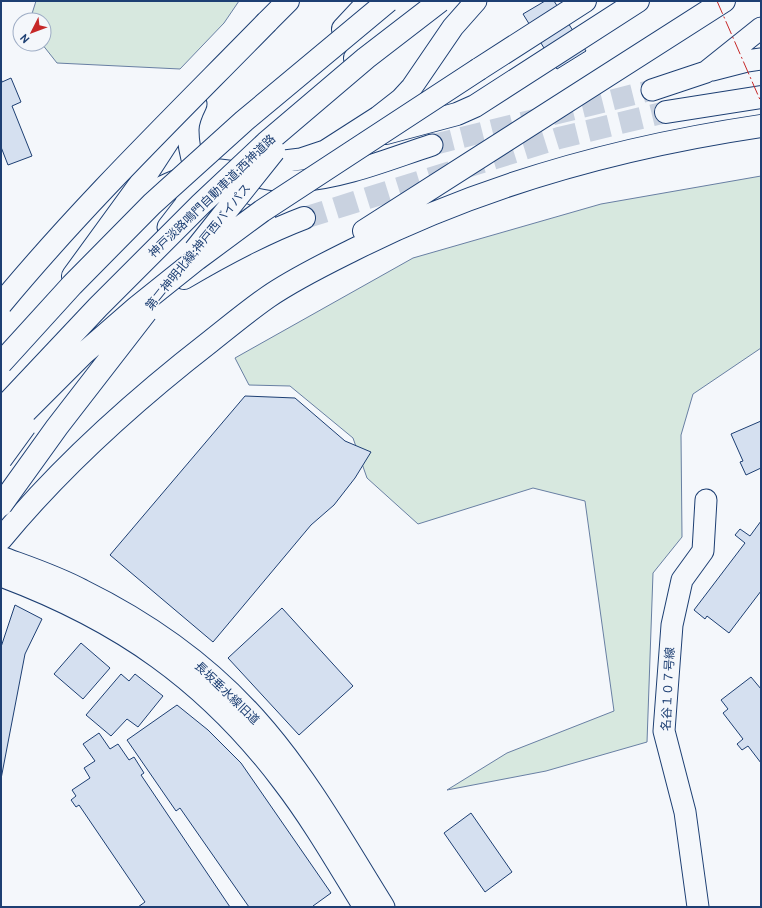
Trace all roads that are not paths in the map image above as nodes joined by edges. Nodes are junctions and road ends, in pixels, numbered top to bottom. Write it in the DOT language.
graph roads {
  1 [pos="282,1"];
  2 [pos="288,1"];
  3 [pos="369,1"];
  4 [pos="388,1"];
  5 [pos="410,1"];
  6 [pos="440,1"];
  7 [pos="476,1"];
  8 [pos="585,1"];
  9 [pos="638,1"];
  10 [pos="724,1"];
  11 [pos="264,20"];
  12 [pos="761,28"];
  13 [pos="761,60"];
  14 [pos="706,72"];
  15 [pos="205,85"];
  16 [pos="652,90"];
  17 [pos="761,97"];
  18 [pos="666,112"];
  19 [pos="761,126"];
  20 [pos="363,144"];
  21 [pos="432,145"];
  22 [pos="219,170"];
  23 [pos="197,174"];
  24 [pos="118,212"];
  25 [pos="304,218"];
  26 [pos="277,228"];
  27 [pos="269,297"];
  28 [pos="1,304"];
  29 [pos="1,363"];
  30 [pos="62,365"];
  31 [pos="1,376"];
  32 [pos="1,410"];
  33 [pos="1,417"];
  34 [pos="1,436"];
  35 [pos="1,459"];
  36 [pos="706,500"];
  37 [pos="1,505"];
  38 [pos="1,539"];
  39 [pos="1,556"];
  40 [pos="1,576"];
  41 [pos="364,907"];
  42 [pos="384,907"];
  43 [pos="698,907"];
  1 -- 11 [label="highway"];
  2 -- 11 [label="highway"];
  3 -- 35 [label="highway, bridge"];
  4 -- 29 [label="highway, bridge"];
  5 -- 37 [label="highway, 第二神明北線;神戸西バイパス, bridge"];
  6 -- 32 [label="highway, 神戸淡路鳴門自動車道;西神道路, bridge"];
  7 -- 22 [label="street"];
  8 -- 20 [label="highway, bridge"];
  9 -- 20 [label="highway, bridge"];
  10 -- 27 [label="highway"];
  11 -- 15 [label="highway"];
  11 -- 28 [label="highway, bridge"];
  12 -- 14 [label="street"];
  13 -- 14 [label="street"];
  14 -- 16 [label="street"];
  15 -- 23 [label="street"];
  15 -- 24 [label="highway"];
  17 -- 18 [label="highway"];
  19 -- 27 [label="highway"];
  20 -- 34 [label="highway, bridge"];
  21 -- 22 [label="street"];
  22 -- 23 [label="street"];
  23 -- 24 [label="street"];
  23 -- 26 [label="street"];
  23 -- 30 [label="street"];
  24 -- 31 [label="highway"];
  25 -- 26 [label="highway"];
  26 -- 30 [label="highway"];
  27 -- 38 [label="highway"];
  30 -- 33 [label="highway"];
  36 -- 43 [label="street, 名谷１０７号線"];
  39 -- 42 [label="street, 長坂垂水線旧道"];
  40 -- 41 [label="street, 長坂垂水線旧道"];
}
